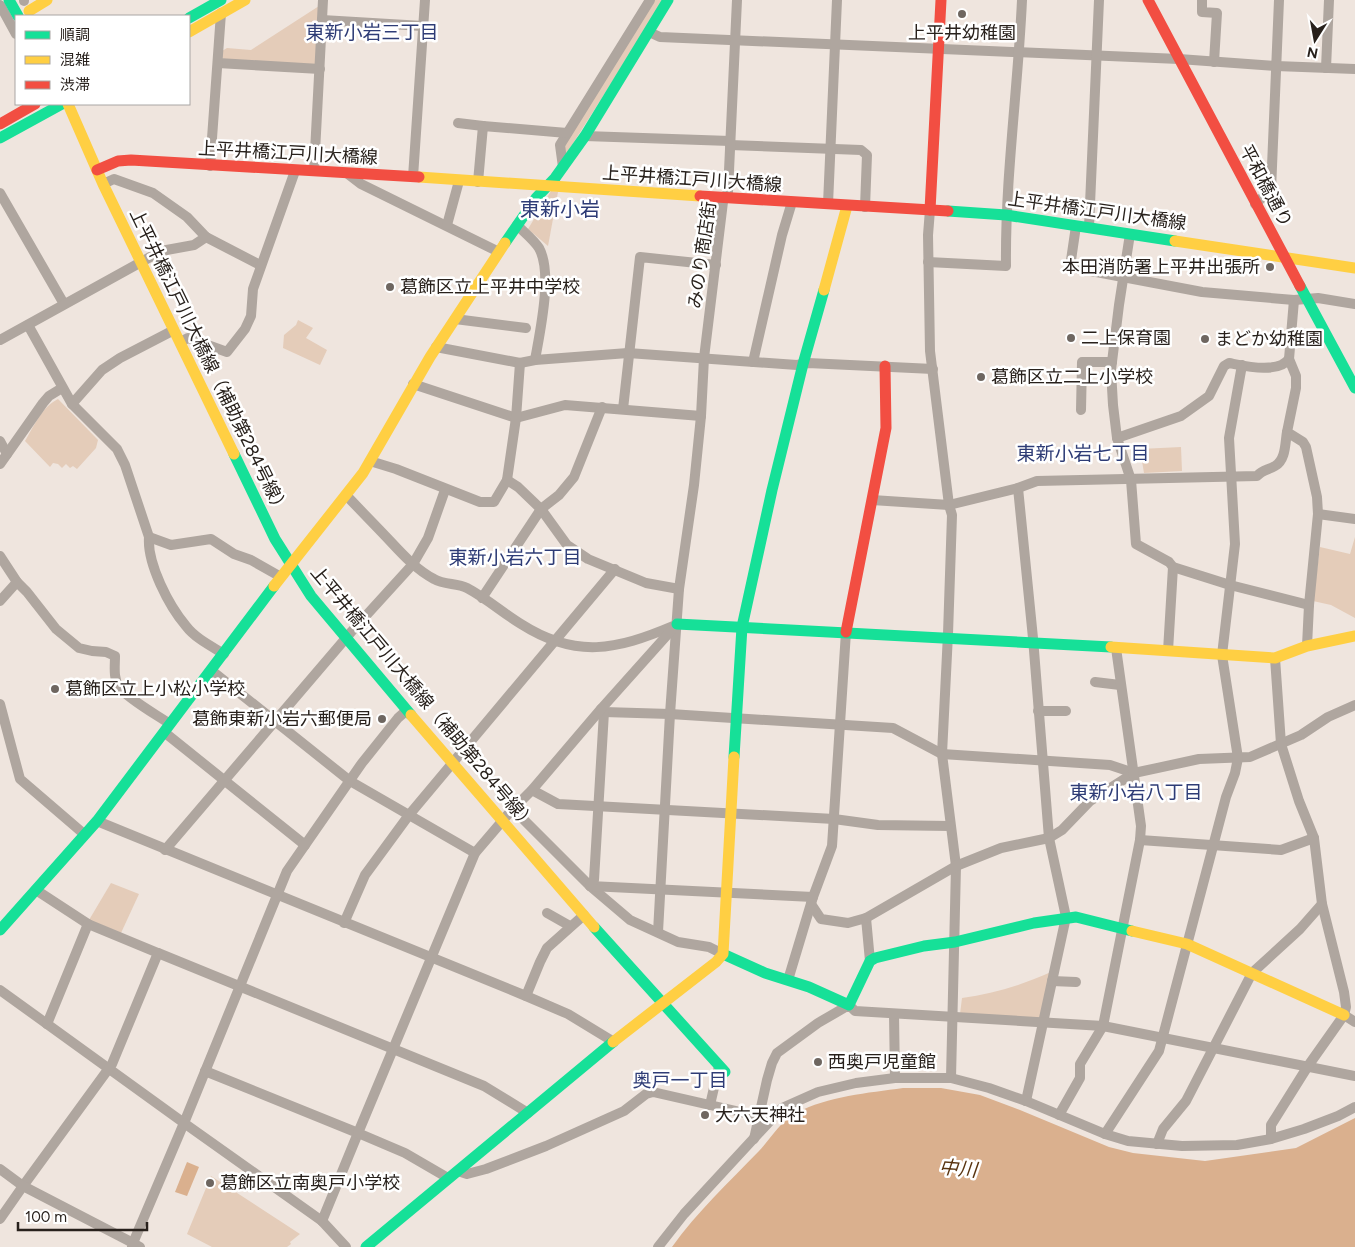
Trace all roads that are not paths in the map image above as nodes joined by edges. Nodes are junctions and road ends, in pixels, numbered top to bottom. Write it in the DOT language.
graph roads {
  1 [pos="9,0"];
  2 [pos="47,0"];
  3 [pos="222,0"];
  4 [pos="245,0"];
  5 [pos="323,0"];
  6 [pos="425,0"];
  7 [pos="650,0"];
  8 [pos="668,0"];
  9 [pos="737,0"];
  10 [pos="838,0"];
  11 [pos="941,0"];
  12 [pos="1022,0"];
  13 [pos="1099,0"];
  14 [pos="1148,0"];
  15 [pos="1202,0"];
  16 [pos="1279,0"];
  17 [pos="1329,0"];
  18 [pos="0,5"];
  19 [pos="25,7"];
  20 [pos="222,13"];
  21 [pos="190,17"];
  22 [pos="322,20"];
  23 [pos="423,26"];
  24 [pos="190,31"];
  25 [pos="15,32"];
  26 [pos="649,32"];
  27 [pos="735,40"];
  28 [pos="835,46"];
  29 [pos="939,49"];
  30 [pos="1019,53"];
  31 [pos="1096,57"];
  32 [pos="1179,59"];
  33 [pos="1214,62"];
  34 [pos="218,64"];
  35 [pos="1276,66"];
  36 [pos="1326,68"];
  37 [pos="320,69"];
  38 [pos="1355,69"];
  39 [pos="33,105"];
  40 [pos="60,105"];
  41 [pos="68,105"];
  42 [pos="0,124"];
  43 [pos="458,124"];
  44 [pos="483,126"];
  45 [pos="567,133"];
  46 [pos="585,136"];
  47 [pos="0,138"];
  48 [pos="730,143"];
  49 [pos="831,148"];
  50 [pos="210,166"];
  51 [pos="563,167"];
  52 [pos="97,170"];
  53 [pos="295,171"];
  54 [pos="314,171"];
  55 [pos="347,174"];
  56 [pos="413,177"];
  57 [pos="459,181"];
  58 [pos="478,182"];
  59 [pos="103,184"];
  60 [pos="547,187"];
  61 [pos="0,193"];
  62 [pos="725,198"];
  63 [pos="792,202"];
  64 [pos="828,204"];
  65 [pos="1255,204"];
  66 [pos="847,206"];
  67 [pos="865,207"];
  68 [pos="930,210"];
  69 [pos="1006,215"];
  70 [pos="447,225"];
  71 [pos="517,225"];
  72 [pos="1076,226"];
  73 [pos="1089,227"];
  74 [pos="1130,234"];
  75 [pos="206,238"];
  76 [pos="498,252"];
  77 [pos="1284,257"];
  78 [pos="141,261"];
  79 [pos="928,262"];
  80 [pos="260,265"];
  81 [pos="716,265"];
  82 [pos="1355,268"];
  83 [pos="1123,276"];
  84 [pos="1307,298"];
  85 [pos="1294,300"];
  86 [pos="64,304"];
  87 [pos="1355,304"];
  88 [pos="455,319"];
  89 [pos="28,325"];
  90 [pos="526,328"];
  91 [pos="174,330"];
  92 [pos="0,340"];
  93 [pos="180,342"];
  94 [pos="436,347"];
  95 [pos="628,353"];
  96 [pos="704,358"];
  97 [pos="1289,359"];
  98 [pos="535,360"];
  99 [pos="753,362"];
  100 [pos="1112,362"];
  101 [pos="520,363"];
  102 [pos="803,364"];
  103 [pos="1242,365"];
  104 [pos="886,366"];
  105 [pos="933,369"];
  106 [pos="413,384"];
  107 [pos="62,388"];
  108 [pos="1355,388"];
  109 [pos="72,404"];
  110 [pos="602,408"];
  111 [pos="623,409"];
  112 [pos="1082,410"];
  113 [pos="702,416"];
  114 [pos="516,418"];
  115 [pos="1287,432"];
  116 [pos="1117,438"];
  117 [pos="0,442"];
  118 [pos="7,454"];
  119 [pos="370,461"];
  120 [pos="0,464"];
  121 [pos="1231,478"];
  122 [pos="507,480"];
  123 [pos="1131,480"];
  124 [pos="1018,488"];
  125 [pos="445,490"];
  126 [pos="346,495"];
  127 [pos="872,500"];
  128 [pos="949,505"];
  129 [pos="542,509"];
  130 [pos="1318,514"];
  131 [pos="1355,519"];
  132 [pos="149,537"];
  133 [pos="0,556"];
  134 [pos="413,564"];
  135 [pos="290,565"];
  136 [pos="1173,568"];
  137 [pos="615,570"];
  138 [pos="281,577"];
  139 [pos="17,582"];
  140 [pos="1230,585"];
  141 [pos="679,589"];
  142 [pos="482,598"];
  143 [pos="0,602"];
  144 [pos="1309,605"];
  145 [pos="677,624"];
  146 [pos="742,627"];
  147 [pos="846,632"];
  148 [pos="1355,636"];
  149 [pos="346,638"];
  150 [pos="948,638"];
  151 [pos="554,642"];
  152 [pos="1033,643"];
  153 [pos="1307,646"];
  154 [pos="1116,648"];
  155 [pos="1168,651"];
  156 [pos="224,654"];
  157 [pos="1222,655"];
  158 [pos="1276,658"];
  159 [pos="212,671"];
  160 [pos="1095,682"];
  161 [pos="1120,684"];
  162 [pos="0,704"];
  163 [pos="1355,706"];
  164 [pos="407,710"];
  165 [pos="603,711"];
  166 [pos="1038,711"];
  167 [pos="1066,711"];
  168 [pos="670,714"];
  169 [pos="737,718"];
  170 [pos="275,720"];
  171 [pos="839,724"];
  172 [pos="167,728"];
  173 [pos="1281,744"];
  174 [pos="942,754"];
  175 [pos="1238,758"];
  176 [pos="1042,760"];
  177 [pos="452,763"];
  178 [pos="1134,773"];
  179 [pos="224,780"];
  180 [pos="350,781"];
  181 [pos="532,790"];
  182 [pos="600,806"];
  183 [pos="513,809"];
  184 [pos="665,810"];
  185 [pos="732,814"];
  186 [pos="409,815"];
  187 [pos="834,819"];
  188 [pos="97,821"];
  189 [pos="501,822"];
  190 [pos="950,826"];
  191 [pos="84,834"];
  192 [pos="1049,838"];
  193 [pos="1314,838"];
  194 [pos="1140,840"];
  195 [pos="1214,844"];
  196 [pos="306,845"];
  197 [pos="165,850"];
  198 [pos="475,853"];
  199 [pos="956,866"];
  200 [pos="590,886"];
  201 [pos="660,889"];
  202 [pos="36,890"];
  203 [pos="727,893"];
  204 [pos="278,895"];
  205 [pos="812,901"];
  206 [pos="1322,904"];
  207 [pos="547,914"];
  208 [pos="584,915"];
  209 [pos="1066,917"];
  210 [pos="866,918"];
  211 [pos="344,923"];
  212 [pos="88,924"];
  213 [pos="570,926"];
  214 [pos="1122,928"];
  215 [pos="0,930"];
  216 [pos="658,932"];
  217 [pos="955,942"];
  218 [pos="1187,944"];
  219 [pos="158,953"];
  220 [pos="723,954"];
  221 [pos="431,958"];
  222 [pos="870,962"];
  223 [pos="1252,973"];
  224 [pos="788,980"];
  225 [pos="1052,981"];
  226 [pos="1076,982"];
  227 [pos="240,986"];
  228 [pos="0,990"];
  229 [pos="526,996"];
  230 [pos="661,1003"];
  231 [pos="849,1006"];
  232 [pos="894,1014"];
  233 [pos="1344,1015"];
  234 [pos="953,1017"];
  235 [pos="1044,1022"];
  236 [pos="1355,1022"];
  237 [pos="47,1024"];
  238 [pos="1103,1026"];
  239 [pos="1163,1038"];
  240 [pos="614,1042"];
  241 [pos="1214,1047"];
  242 [pos="393,1049"];
  243 [pos="1308,1066"];
  244 [pos="722,1069"];
  245 [pos="109,1070"];
  246 [pos="205,1071"];
  247 [pos="1355,1076"];
  248 [pos="895,1078"];
  249 [pos="951,1078"];
  250 [pos="1026,1101"];
  251 [pos="710,1105"];
  252 [pos="1355,1107"];
  253 [pos="782,1108"];
  254 [pos="528,1113"];
  255 [pos="759,1114"];
  256 [pos="1060,1115"];
  257 [pos="184,1123"];
  258 [pos="358,1133"];
  259 [pos="1104,1134"];
  260 [pos="1271,1139"];
  261 [pos="754,1140"];
  262 [pos="1157,1144"];
  263 [pos="0,1169"];
  264 [pos="458,1170"];
  265 [pos="448,1178"];
  266 [pos="23,1186"];
  267 [pos="0,1219"];
  268 [pos="322,1221"];
  269 [pos="135,1246"];
  270 [pos="346,1247"];
  271 [pos="366,1247"];
  272 [pos="658,1247"];
  1 -- 19 [label="street"];
  2 -- 19 [label="street"];
  3 -- 21 [label="street"];
  4 -- 20 [label="street"];
  5 -- 22 [label="street"];
  6 -- 23 [label="street"];
  7 -- 45 [label="street"];
  8 -- 26 [label="street"];
  9 -- 27 [label="street, みのり商店街"];
  10 -- 28 [label="street"];
  11 -- 29 [label="street"];
  12 -- 30 [label="street"];
  13 -- 31 [label="street"];
  14 -- 32 [label="street, 平和橋通り"];
  15 -- 33 [label="street"];
  16 -- 35 [label="street"];
  17 -- 36 [label="street"];
  18 -- 25 [label="street"];
  20 -- 24 [label="street"];
  20 -- 34 [label="street"];
  22 -- 23 [label="street"];
  22 -- 37 [label="street"];
  23 -- 56 [label="street"];
  26 -- 27 [label="street"];
  26 -- 46 [label="street"];
  27 -- 28 [label="street"];
  27 -- 48 [label="street, みのり商店街"];
  28 -- 29 [label="street"];
  28 -- 49 [label="street"];
  29 -- 30 [label="street"];
  29 -- 68 [label="street"];
  30 -- 31 [label="street"];
  30 -- 69 [label="street"];
  31 -- 32 [label="street"];
  31 -- 73 [label="street"];
  32 -- 33 [label="street"];
  32 -- 65 [label="street, 平和橋通り"];
  33 -- 35 [label="street"];
  34 -- 37 [label="street"];
  34 -- 50 [label="street"];
  35 -- 36 [label="street"];
  35 -- 65 [label="street"];
  36 -- 38 [label="street"];
  37 -- 54 [label="street"];
  39 -- 42 [label="street"];
  40 -- 47 [label="street"];
  41 -- 52 [label="street"];
  43 -- 44 [label="street"];
  44 -- 45 [label="street"];
  44 -- 58 [label="street"];
  45 -- 51 [label="street"];
  46 -- 48 [label="street"];
  46 -- 51 [label="street"];
  48 -- 49 [label="street"];
  48 -- 62 [label="street, みのり商店街"];
  49 -- 64 [label="street"];
  49 -- 67 [label="street"];
  50 -- 52 [label="street, 上平井橋江戸川大橋線"];
  50 -- 53 [label="street, 上平井橋江戸川大橋線"];
  51 -- 60 [label="street"];
  52 -- 59 [label="street, 上平井橋江戸川大橋線（補助第284号線）"];
  53 -- 54 [label="street, 上平井橋江戸川大橋線"];
  53 -- 80 [label="street"];
  54 -- 55 [label="street, 上平井橋江戸川大橋線"];
  55 -- 56 [label="street, 上平井橋江戸川大橋線"];
  55 -- 70 [label="street"];
  56 -- 57 [label="street, 上平井橋江戸川大橋線"];
  57 -- 58 [label="street, 上平井橋江戸川大橋線"];
  57 -- 70 [label="street"];
  58 -- 60 [label="street, 上平井橋江戸川大橋線"];
  59 -- 75 [label="street"];
  59 -- 78 [label="street, 上平井橋江戸川大橋線（補助第284号線）"];
  60 -- 62 [label="street, 上平井橋江戸川大橋線"];
  60 -- 71 [label="street"];
  61 -- 86 [label="street"];
  62 -- 63 [label="street, 上平井橋江戸川大橋線"];
  62 -- 81 [label="street, みのり商店街"];
  63 -- 64 [label="street, 上平井橋江戸川大橋線"];
  63 -- 99 [label="street"];
  64 -- 66 [label="street, 上平井橋江戸川大橋線"];
  65 -- 77 [label="street, 平和橋通り"];
  66 -- 67 [label="street, 上平井橋江戸川大橋線"];
  66 -- 102 [label="street"];
  67 -- 68 [label="street, 上平井橋江戸川大橋線"];
  68 -- 69 [label="street, 上平井橋江戸川大橋線"];
  68 -- 79 [label="street"];
  69 -- 72 [label="street, 上平井橋江戸川大橋線"];
  69 -- 79 [label="street"];
  70 -- 76 [label="street"];
  71 -- 76 [label="street"];
  71 -- 98 [label="street"];
  72 -- 73 [label="street, 上平井橋江戸川大橋線"];
  72 -- 83 [label="street"];
  73 -- 74 [label="street, 上平井橋江戸川大橋線"];
  74 -- 77 [label="street, 上平井橋江戸川大橋線"];
  74 -- 83 [label="street"];
  75 -- 78 [label="street"];
  75 -- 80 [label="street"];
  76 -- 88 [label="street"];
  77 -- 82 [label="street, 上平井橋江戸川大橋線"];
  77 -- 84 [label="street, 平和橋通り"];
  78 -- 86 [label="street"];
  78 -- 91 [label="street, 上平井橋江戸川大橋線（補助第284号線）"];
  79 -- 105 [label="street"];
  80 -- 93 [label="street"];
  81 -- 95 [label="street"];
  81 -- 96 [label="street, みのり商店街"];
  83 -- 85 [label="street"];
  83 -- 100 [label="street"];
  84 -- 85 [label="street"];
  84 -- 87 [label="street"];
  84 -- 108 [label="street, 平和橋通り"];
  85 -- 97 [label="street"];
  86 -- 89 [label="street"];
  88 -- 90 [label="street"];
  88 -- 94 [label="street"];
  89 -- 92 [label="street"];
  89 -- 107 [label="street"];
  91 -- 93 [label="street, 上平井橋江戸川大橋線（補助第284号線）"];
  91 -- 109 [label="street"];
  93 -- 135 [label="street, 上平井橋江戸川大橋線（補助第284号線）"];
  94 -- 101 [label="street"];
  94 -- 106 [label="street"];
  95 -- 96 [label="street"];
  95 -- 98 [label="street"];
  95 -- 111 [label="street"];
  96 -- 99 [label="street"];
  96 -- 113 [label="street, みのり商店街"];
  97 -- 103 [label="street"];
  97 -- 115 [label="street"];
  98 -- 101 [label="street"];
  99 -- 102 [label="street"];
  100 -- 112 [label="street"];
  100 -- 116 [label="street"];
  101 -- 114 [label="street"];
  102 -- 104 [label="street"];
  102 -- 146 [label="street"];
  103 -- 116 [label="street"];
  103 -- 121 [label="street"];
  104 -- 105 [label="street"];
  104 -- 127 [label="street"];
  105 -- 128 [label="street"];
  106 -- 114 [label="street"];
  106 -- 119 [label="street"];
  107 -- 109 [label="street"];
  107 -- 118 [label="street"];
  109 -- 132 [label="street"];
  110 -- 111 [label="street"];
  110 -- 114 [label="street"];
  110 -- 129 [label="street"];
  111 -- 113 [label="street"];
  113 -- 141 [label="street, みのり商店街"];
  114 -- 122 [label="street"];
  115 -- 121 [label="street"];
  115 -- 130 [label="street"];
  116 -- 123 [label="street"];
  117 -- 118 [label="street"];
  118 -- 120 [label="street"];
  119 -- 125 [label="street"];
  119 -- 126 [label="street"];
  121 -- 123 [label="street"];
  121 -- 140 [label="street"];
  122 -- 125 [label="street"];
  122 -- 129 [label="street"];
  123 -- 124 [label="street"];
  123 -- 136 [label="street"];
  124 -- 128 [label="street"];
  124 -- 152 [label="street"];
  125 -- 134 [label="street"];
  126 -- 134 [label="street"];
  126 -- 135 [label="street"];
  127 -- 128 [label="street"];
  127 -- 147 [label="street"];
  128 -- 150 [label="street"];
  129 -- 137 [label="street"];
  129 -- 142 [label="street"];
  130 -- 131 [label="street"];
  130 -- 144 [label="street"];
  132 -- 138 [label="street"];
  132 -- 156 [label="street"];
  133 -- 139 [label="street"];
  134 -- 142 [label="street"];
  134 -- 149 [label="street"];
  135 -- 138 [label="street"];
  135 -- 149 [label="street, 上平井橋江戸川大橋線（補助第284号線）"];
  136 -- 140 [label="street"];
  136 -- 155 [label="street"];
  137 -- 141 [label="street"];
  137 -- 151 [label="street"];
  138 -- 156 [label="street"];
  139 -- 143 [label="street"];
  139 -- 172 [label="street"];
  140 -- 144 [label="street"];
  140 -- 157 [label="street"];
  141 -- 145 [label="street, みのり商店街"];
  142 -- 151 [label="street"];
  144 -- 153 [label="street"];
  145 -- 146 [label="street"];
  145 -- 151 [label="street"];
  145 -- 165 [label="street"];
  145 -- 168 [label="street, みのり商店街"];
  146 -- 147 [label="street"];
  146 -- 169 [label="street"];
  147 -- 150 [label="street"];
  147 -- 171 [label="street"];
  148 -- 153 [label="street"];
  149 -- 164 [label="street, 上平井橋江戸川大橋線（補助第284号線）"];
  149 -- 170 [label="street"];
  150 -- 152 [label="street"];
  150 -- 174 [label="street"];
  151 -- 177 [label="street"];
  152 -- 154 [label="street"];
  152 -- 166 [label="street"];
  153 -- 158 [label="street"];
  154 -- 155 [label="street"];
  154 -- 161 [label="street"];
  155 -- 157 [label="street"];
  156 -- 159 [label="street"];
  157 -- 158 [label="street"];
  157 -- 175 [label="street"];
  158 -- 173 [label="street"];
  159 -- 170 [label="street"];
  159 -- 172 [label="street"];
  160 -- 161 [label="street"];
  161 -- 178 [label="street"];
  162 -- 191 [label="street"];
  163 -- 173 [label="street"];
  164 -- 177 [label="street, 上平井橋江戸川大橋線（補助第284号線）"];
  164 -- 180 [label="street"];
  165 -- 168 [label="street"];
  165 -- 181 [label="street"];
  165 -- 182 [label="street"];
  166 -- 167 [label="street"];
  166 -- 176 [label="street"];
  168 -- 169 [label="street"];
  168 -- 184 [label="street, みのり商店街"];
  169 -- 171 [label="street"];
  169 -- 185 [label="street"];
  170 -- 179 [label="street"];
  170 -- 180 [label="street"];
  171 -- 174 [label="street"];
  171 -- 187 [label="street"];
  172 -- 179 [label="street"];
  172 -- 188 [label="street"];
  173 -- 175 [label="street"];
  173 -- 193 [label="street"];
  174 -- 176 [label="street"];
  174 -- 190 [label="street"];
  175 -- 178 [label="street"];
  175 -- 195 [label="street"];
  176 -- 178 [label="street"];
  176 -- 192 [label="street"];
  177 -- 186 [label="street"];
  177 -- 189 [label="street, 上平井橋江戸川大橋線（補助第284号線）"];
  178 -- 192 [label="street"];
  178 -- 194 [label="street"];
  179 -- 196 [label="street"];
  179 -- 197 [label="street"];
  180 -- 186 [label="street"];
  180 -- 196 [label="street"];
  181 -- 182 [label="street"];
  181 -- 183 [label="street"];
  182 -- 184 [label="street"];
  182 -- 200 [label="street"];
  183 -- 189 [label="street"];
  183 -- 200 [label="street"];
  184 -- 185 [label="street"];
  184 -- 201 [label="street, みのり商店街"];
  185 -- 187 [label="street"];
  185 -- 203 [label="street"];
  186 -- 198 [label="street"];
  186 -- 211 [label="street"];
  187 -- 190 [label="street"];
  187 -- 205 [label="street"];
  188 -- 191 [label="street"];
  188 -- 197 [label="street"];
  189 -- 198 [label="street"];
  189 -- 208 [label="street, 上平井橋江戸川大橋線（補助第284号線）"];
  190 -- 199 [label="street"];
  191 -- 202 [label="street"];
  192 -- 199 [label="street"];
  192 -- 209 [label="street"];
  193 -- 195 [label="street"];
  193 -- 206 [label="street"];
  194 -- 195 [label="street"];
  194 -- 214 [label="street"];
  195 -- 218 [label="street"];
  196 -- 204 [label="street"];
  197 -- 204 [label="street"];
  198 -- 221 [label="street"];
  199 -- 210 [label="street"];
  199 -- 217 [label="street"];
  200 -- 201 [label="street"];
  200 -- 216 [label="street"];
  201 -- 203 [label="street"];
  201 -- 216 [label="street, みのり商店街"];
  202 -- 212 [label="street"];
  202 -- 215 [label="street"];
  203 -- 205 [label="street"];
  203 -- 220 [label="street"];
  204 -- 211 [label="street"];
  204 -- 227 [label="street"];
  205 -- 210 [label="street"];
  205 -- 224 [label="street"];
  206 -- 223 [label="street"];
  206 -- 233 [label="street"];
  207 -- 213 [label="street"];
  208 -- 213 [label="street"];
  208 -- 230 [label="street, 上平井橋江戸川大橋線（補助第284号線）"];
  209 -- 214 [label="street"];
  209 -- 217 [label="street"];
  209 -- 225 [label="street"];
  210 -- 222 [label="street"];
  211 -- 221 [label="street"];
  212 -- 219 [label="street"];
  212 -- 237 [label="street"];
  213 -- 229 [label="street"];
  214 -- 218 [label="street"];
  214 -- 238 [label="street"];
  216 -- 220 [label="street"];
  217 -- 222 [label="street"];
  217 -- 234 [label="street"];
  218 -- 223 [label="street"];
  218 -- 239 [label="street"];
  219 -- 227 [label="street"];
  219 -- 245 [label="street"];
  220 -- 224 [label="street"];
  220 -- 230 [label="street"];
  221 -- 229 [label="street"];
  221 -- 242 [label="street"];
  222 -- 231 [label="street"];
  223 -- 233 [label="street"];
  223 -- 241 [label="street"];
  224 -- 231 [label="street"];
  225 -- 226 [label="street"];
  225 -- 235 [label="street"];
  227 -- 242 [label="street"];
  227 -- 246 [label="street"];
  228 -- 237 [label="street"];
  229 -- 240 [label="street"];
  230 -- 240 [label="street"];
  230 -- 244 [label="street, 上平井橋江戸川大橋線（補助第284号線）"];
  231 -- 232 [label="street"];
  231 -- 255 [label="street"];
  232 -- 234 [label="street"];
  232 -- 248 [label="street"];
  233 -- 236 [label="street"];
  233 -- 243 [label="street"];
  234 -- 235 [label="street"];
  234 -- 249 [label="street"];
  235 -- 238 [label="street"];
  235 -- 250 [label="street"];
  237 -- 245 [label="street"];
  238 -- 239 [label="street"];
  238 -- 256 [label="street"];
  239 -- 241 [label="street"];
  239 -- 259 [label="street"];
  240 -- 254 [label="street"];
  241 -- 243 [label="street"];
  241 -- 262 [label="street"];
  242 -- 254 [label="street"];
  242 -- 258 [label="street"];
  243 -- 247 [label="street"];
  243 -- 260 [label="street"];
  244 -- 251 [label="street"];
  245 -- 257 [label="street"];
  245 -- 266 [label="street"];
  246 -- 257 [label="street"];
  246 -- 258 [label="street"];
  248 -- 249 [label="street"];
  248 -- 253 [label="street"];
  249 -- 250 [label="street"];
  250 -- 256 [label="street"];
  251 -- 255 [label="street"];
  251 -- 264 [label="street"];
  252 -- 260 [label="street"];
  253 -- 255 [label="street"];
  253 -- 261 [label="street"];
  254 -- 264 [label="street"];
  255 -- 261 [label="street"];
  256 -- 259 [label="street"];
  257 -- 268 [label="street"];
  257 -- 269 [label="street"];
  258 -- 265 [label="street"];
  258 -- 268 [label="street"];
  259 -- 262 [label="street"];
  260 -- 262 [label="street"];
  261 -- 272 [label="street"];
  263 -- 266 [label="street"];
  264 -- 265 [label="street"];
  265 -- 271 [label="street"];
  266 -- 267 [label="street"];
  266 -- 269 [label="street"];
  268 -- 270 [label="street"];
}
